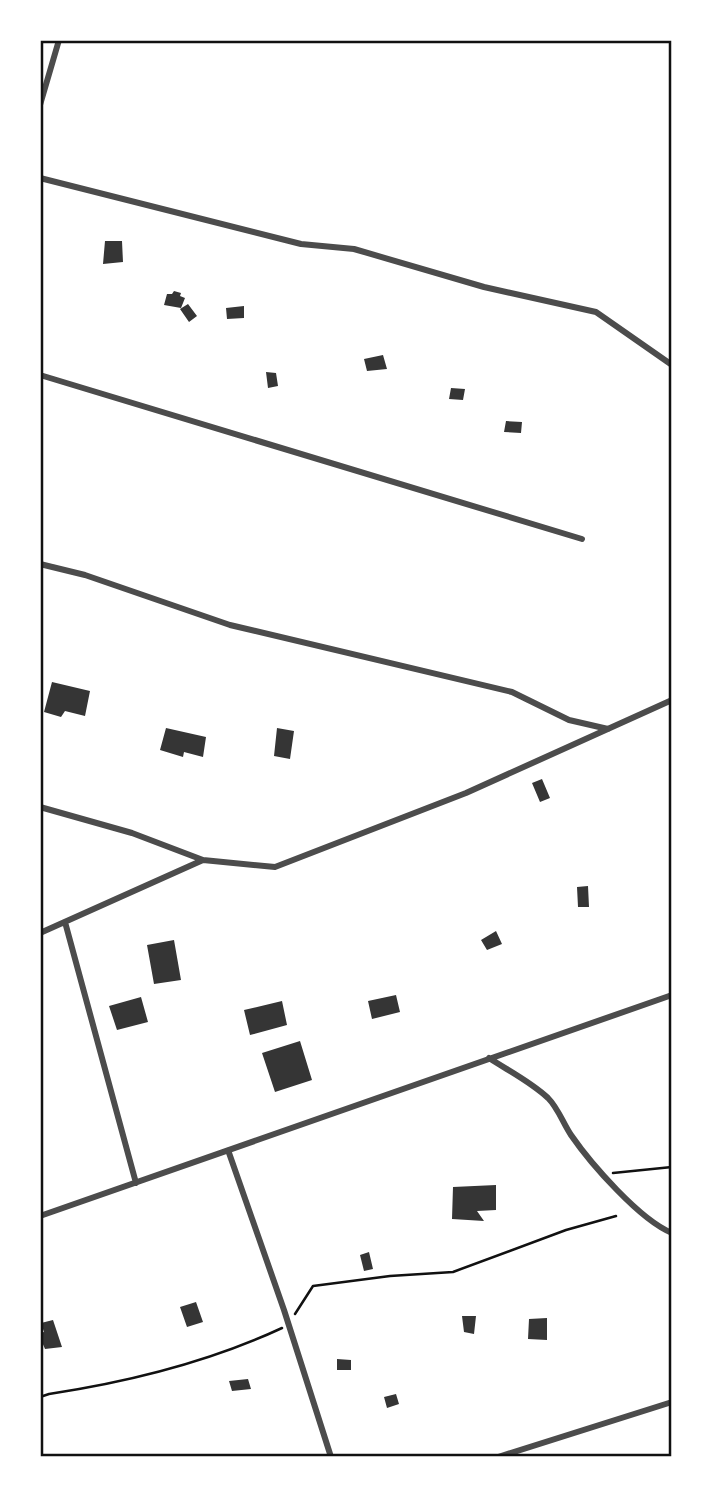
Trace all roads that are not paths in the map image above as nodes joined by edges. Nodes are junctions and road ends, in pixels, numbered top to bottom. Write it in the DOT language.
graph roads {
  1 [pos="59,40"];
  2 [pos="40,105"];
  3 [pos="40,178"];
  4 [pos="672,365"];
  5 [pos="40,375"];
  6 [pos="582,540"];
  7 [pos="40,564"];
  8 [pos="672,700"];
  9 [pos="608,729"];
  10 [pos="40,807"];
  11 [pos="203,860"];
  12 [pos="65,922"];
  13 [pos="40,933"];
  14 [pos="672,995"];
  15 [pos="489,1058"];
  16 [pos="228,1150"];
  17 [pos="135,1183"];
  18 [pos="40,1216"];
  19 [pos="672,1233"];
  20 [pos="672,1402"];
  21 [pos="331,1457"];
  22 [pos="498,1457"];
  1 -- 2 [label="street"];
  3 -- 4 [label="street"];
  5 -- 6 [label="street"];
  7 -- 9 [label="street"];
  8 -- 9 [label="street"];
  9 -- 11 [label="street"];
  10 -- 11 [label="street"];
  11 -- 12 [label="street"];
  12 -- 13 [label="street"];
  12 -- 17 [label="street"];
  14 -- 15 [label="street"];
  15 -- 16 [label="street"];
  15 -- 19 [label="street"];
  16 -- 17 [label="street"];
  16 -- 21 [label="street"];
  17 -- 18 [label="street"];
  20 -- 22 [label="street"];
}
